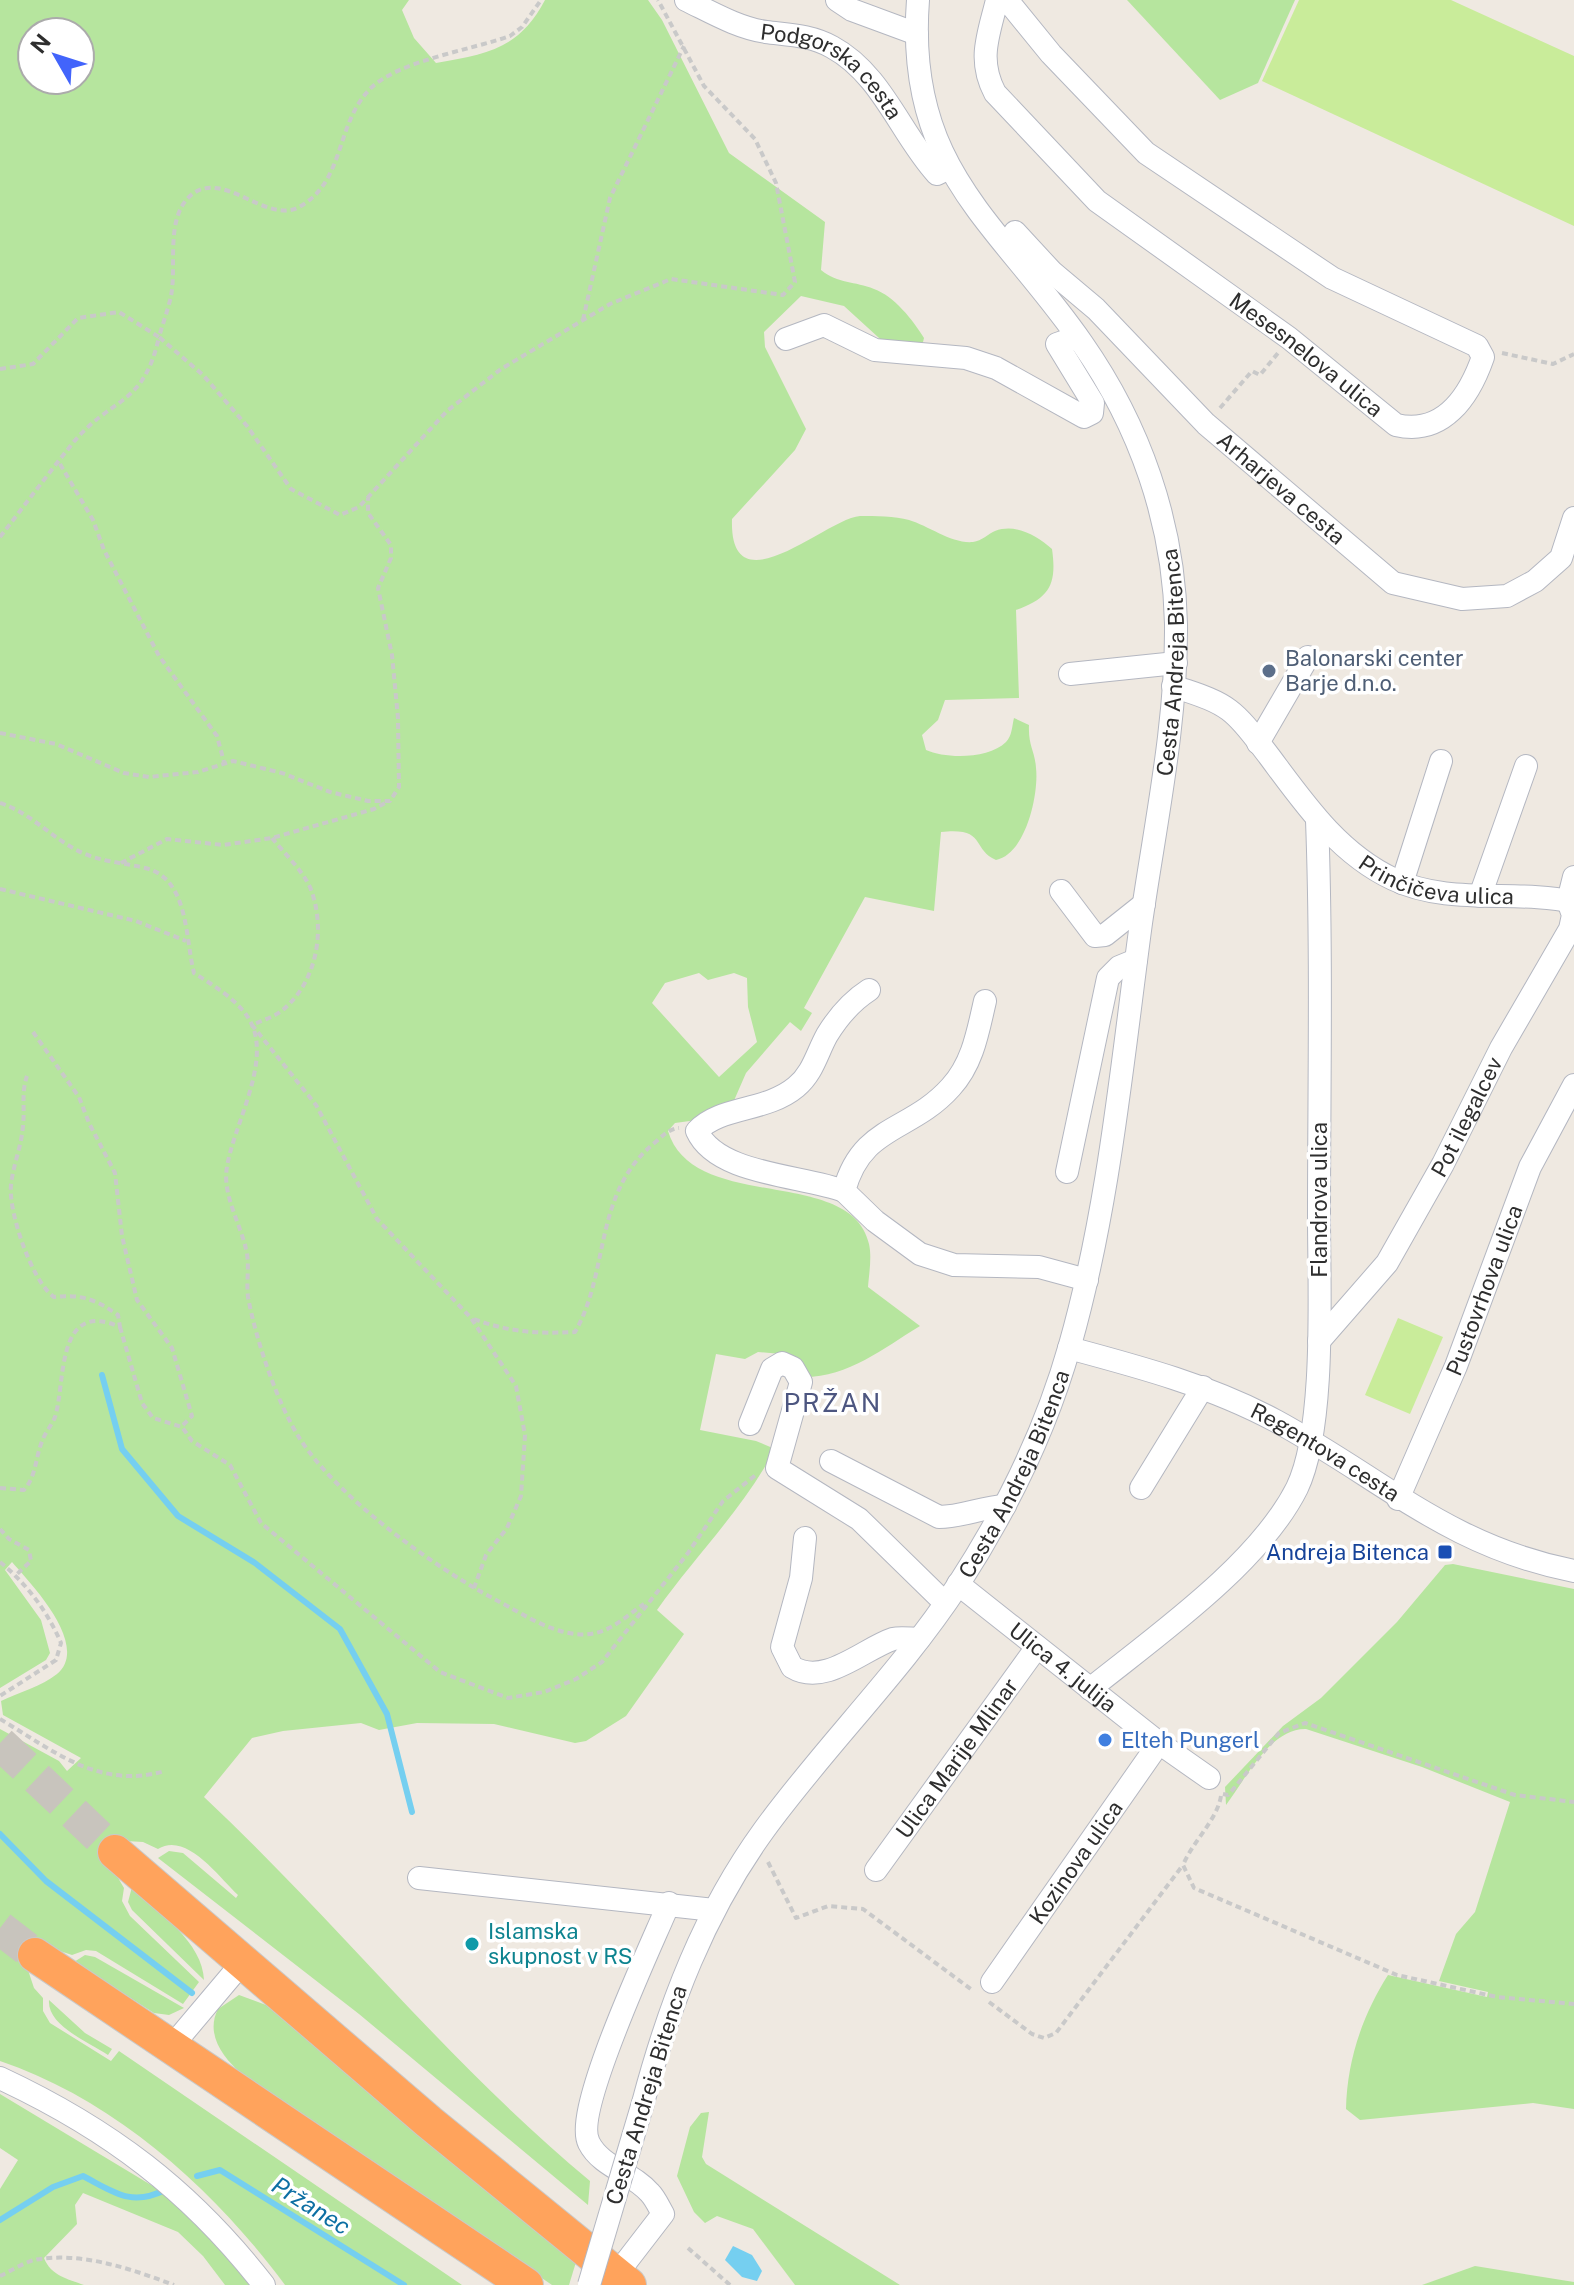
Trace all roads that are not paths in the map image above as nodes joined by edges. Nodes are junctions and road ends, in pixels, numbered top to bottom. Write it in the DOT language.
graph roads {
  1 [pos="686,0"];
  2 [pos="837,0"];
  3 [pos="918,0"];
  4 [pos="997,0"];
  5 [pos="1007,0"];
  6 [pos="917,34"];
  7 [pos="949,168"];
  8 [pos="1015,232"];
  9 [pos="1077,337"];
  10 [pos="786,339"];
  11 [pos="1574,518"];
  12 [pos="1308,657"];
  13 [pos="1176,663"];
  14 [pos="1070,674"];
  15 [pos="1173,686"];
  16 [pos="1258,743"];
  17 [pos="1441,761"];
  18 [pos="1526,766"];
  19 [pos="1317,820"];
  20 [pos="1574,877"];
  21 [pos="1402,883"];
  22 [pos="1061,891"];
  23 [pos="1480,896"];
  24 [pos="1571,902"];
  25 [pos="1144,904"];
  26 [pos="1136,960"];
  27 [pos="869,990"];
  28 [pos="985,1001"];
  29 [pos="1574,1085"];
  30 [pos="1067,1172"];
  31 [pos="844,1191"];
  32 [pos="1087,1280"];
  33 [pos="1319,1341"];
  34 [pos="1069,1348"];
  35 [pos="1203,1387"];
  36 [pos="750,1424"];
  37 [pos="1311,1441"];
  38 [pos="831,1461"];
  39 [pos="1141,1488"];
  40 [pos="1398,1499"];
  41 [pos="1005,1506"];
  42 [pos="805,1538"];
  43 [pos="1574,1571"];
  44 [pos="958,1584"];
  45 [pos="945,1603"];
  46 [pos="919,1639"];
  47 [pos="1037,1647"];
  48 [pos="1090,1689"];
  49 [pos="1159,1743"];
  50 [pos="1215,1786"];
  51 [pos="115,1852"];
  52 [pos="876,1870"];
  53 [pos="419,1878"];
  54 [pos="669,1903"];
  55 [pos="714,1910"];
  56 [pos="35,1955"];
  57 [pos="242,1963"];
  58 [pos="992,1982"];
  59 [pos="172,2046"];
  60 [pos="0,2078"];
  61 [pos="612,2282"];
  62 [pos="264,2285"];
  63 [pos="526,2285"];
  1 -- 7 [label="street, Podgorska cesta"];
  2 -- 6 [label="street"];
  3 -- 6 [label="street, Cesta Andreja Bitenca"];
  4 -- 5 [label="street, Mesesnelova ulica"];
  6 -- 7 [label="street, Cesta Andreja Bitenca"];
  7 -- 9 [label="street, Cesta Andreja Bitenca"];
  8 -- 11 [label="street, Arharjeva cesta"];
  9 -- 10 [label="street"];
  9 -- 13 [label="street, Cesta Andreja Bitenca"];
  12 -- 16 [label="street"];
  13 -- 14 [label="street"];
  13 -- 15 [label="street, Cesta Andreja Bitenca"];
  15 -- 16 [label="street"];
  15 -- 25 [label="street, Cesta Andreja Bitenca"];
  16 -- 19 [label="street"];
  17 -- 21 [label="street"];
  18 -- 23 [label="street"];
  19 -- 21 [label="street, Prinčičeva ulica"];
  19 -- 33 [label="street, Flandrova ulica"];
  20 -- 24 [label="street, Pot ilegalcev"];
  21 -- 23 [label="street, Prinčičeva ulica"];
  22 -- 25 [label="street"];
  23 -- 24 [label="street, Prinčičeva ulica"];
  24 -- 33 [label="street, Pot ilegalcev"];
  25 -- 26 [label="street, Cesta Andreja Bitenca"];
  26 -- 30 [label="street"];
  26 -- 32 [label="street, Cesta Andreja Bitenca"];
  27 -- 31 [label="street"];
  28 -- 31 [label="street"];
  29 -- 40 [label="street, Pustovrhova ulica"];
  31 -- 32 [label="street"];
  32 -- 34 [label="street, Cesta Andreja Bitenca"];
  33 -- 37 [label="street, Flandrova ulica"];
  34 -- 35 [label="street, Regentova cesta"];
  34 -- 41 [label="street, Cesta Andreja Bitenca"];
  35 -- 37 [label="street, Regentova cesta"];
  35 -- 39 [label="street"];
  36 -- 45 [label="street"];
  37 -- 40 [label="street, Regentova cesta"];
  37 -- 48 [label="street, Flandrova ulica"];
  38 -- 41 [label="street"];
  40 -- 43 [label="street, Regentova cesta"];
  41 -- 44 [label="street, Cesta Andreja Bitenca"];
  42 -- 46 [label="street"];
  44 -- 45 [label="street, Cesta Andreja Bitenca"];
  44 -- 47 [label="street, Ulica 4. julija"];
  45 -- 46 [label="street, Cesta Andreja Bitenca"];
  46 -- 55 [label="street, Cesta Andreja Bitenca"];
  47 -- 48 [label="street, Ulica 4. julija"];
  47 -- 52 [label="street, Ulica Marije Mlinar"];
  48 -- 49 [label="street, Ulica 4. julija"];
  49 -- 50 [label="street, Ulica 4. julija"];
  49 -- 58 [label="street, Kozinova ulica"];
  51 -- 57 [label="highway"];
  53 -- 54 [label="street"];
  54 -- 55 [label="street"];
  54 -- 61 [label="street"];
  55 -- 61 [label="street, Cesta Andreja Bitenca, bridge"];
  56 -- 59 [label="highway"];
  57 -- 59 [label="street"];
  57 -- 61 [label="highway"];
  59 -- 63 [label="highway"];
  60 -- 62 [label="street"];
}
